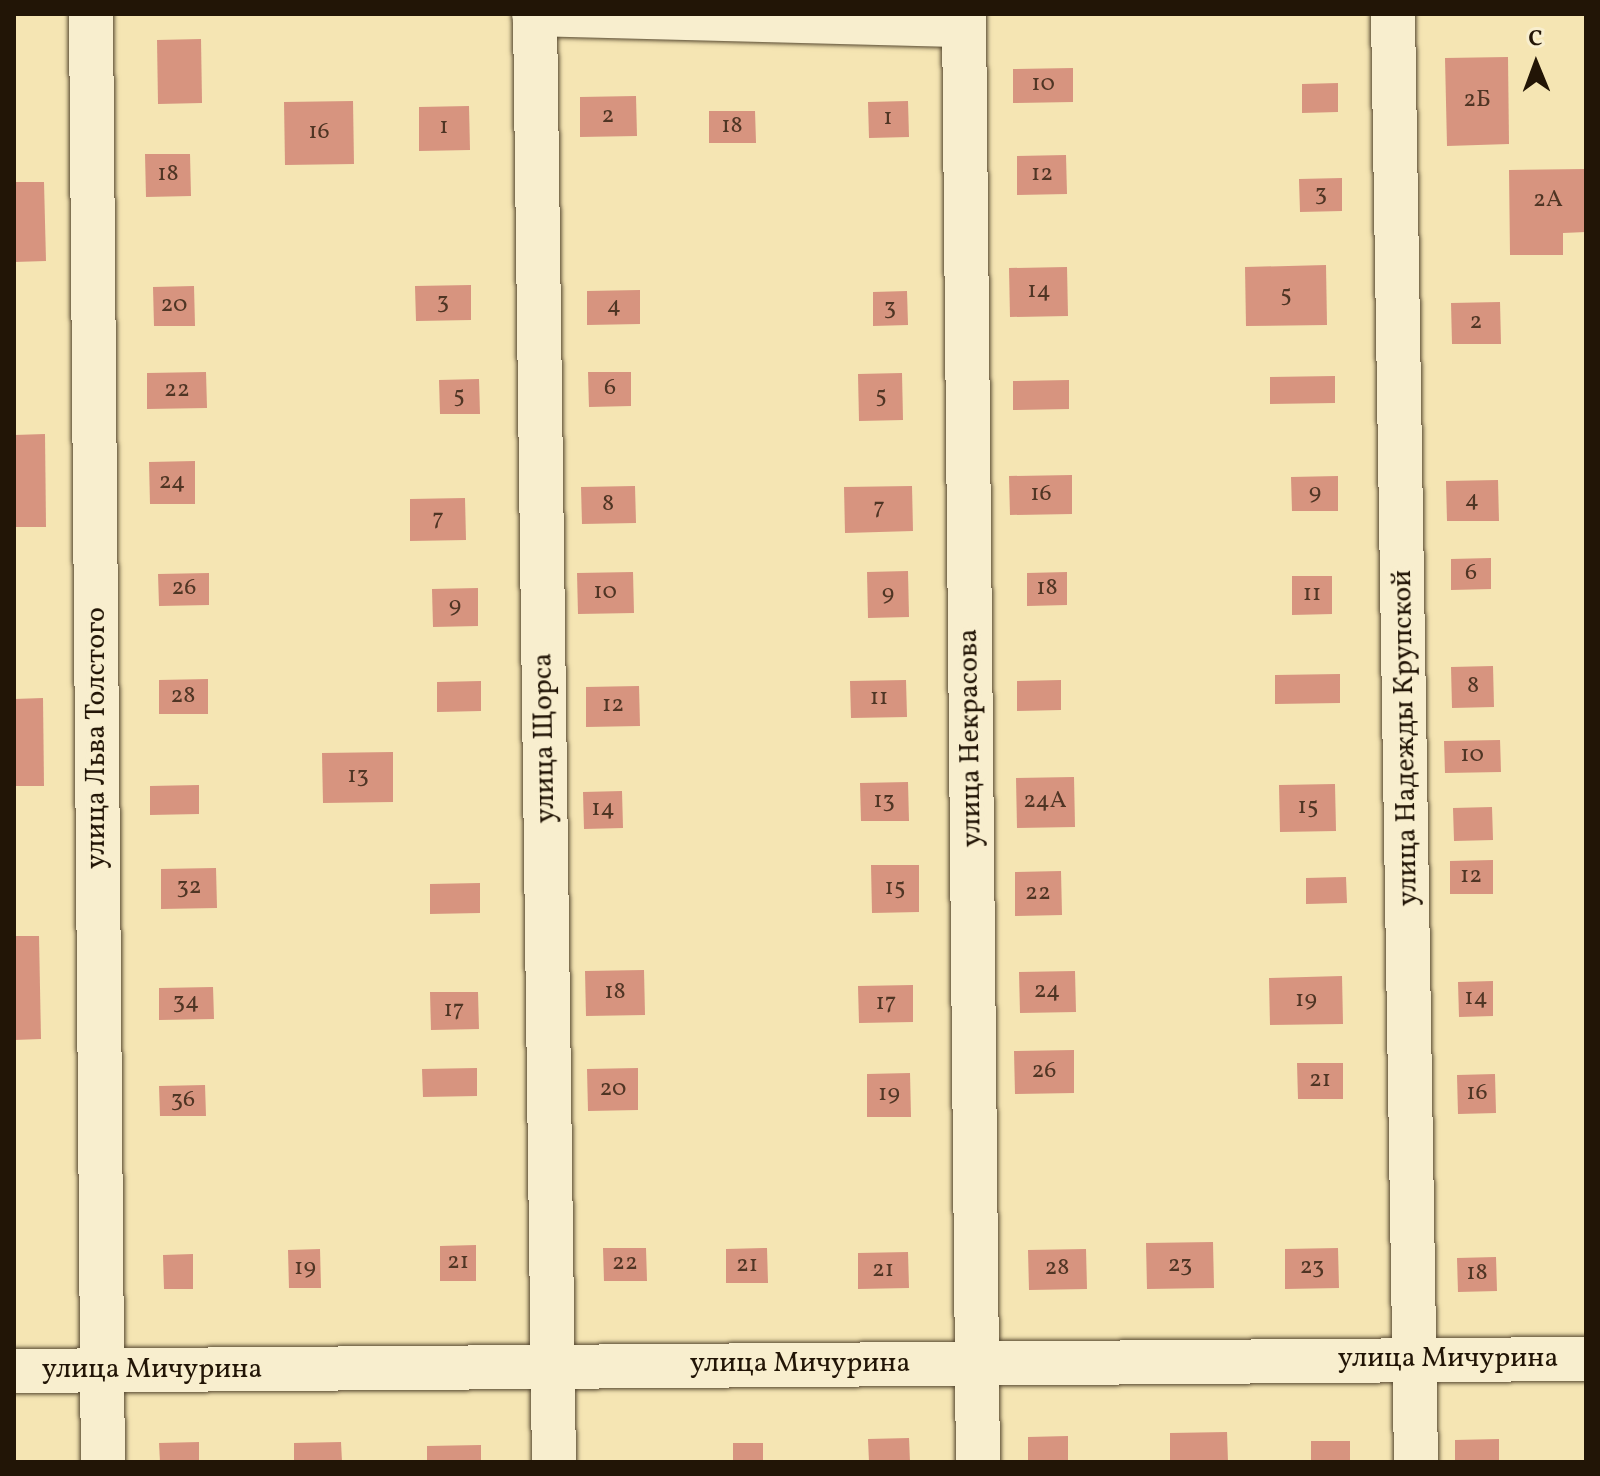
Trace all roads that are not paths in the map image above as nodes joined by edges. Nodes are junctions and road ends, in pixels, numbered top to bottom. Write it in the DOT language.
graph roads {
  1 [pos="91,14"];
  2 [pos="535,14"];
  3 [pos="1393,14"];
  4 [pos="964,20"];
  5 [pos="1417,1359"];
  6 [pos="1586,1359"];
  7 [pos="977,1363"];
  8 [pos="554,1365"];
  9 [pos="14,1371"];
  10 [pos="102,1372"];
  11 [pos="103,1462"];
  12 [pos="554,1462"];
  13 [pos="978,1462"];
  14 [pos="1416,1462"];
  1 -- 10 [label="street, улица Льва Толстого"];
  2 -- 4 [label="street"];
  2 -- 8 [label="street, улица Щорса"];
  3 -- 5 [label="street, улица Надежды Крупской"];
  4 -- 7 [label="street, улица Некрасова"];
  5 -- 6 [label="street, улица Мичурина"];
  5 -- 7 [label="street, улица Мичурина"];
  5 -- 14 [label="street, улица Надежды Крупской"];
  7 -- 8 [label="street, улица Мичурина"];
  7 -- 13 [label="street, улица Некрасова"];
  8 -- 10 [label="street, улица Мичурина"];
  8 -- 12 [label="street, улица Щорса"];
  9 -- 10 [label="street, улица Мичурина"];
  10 -- 11 [label="street, улица Льва Толстого"];
}
